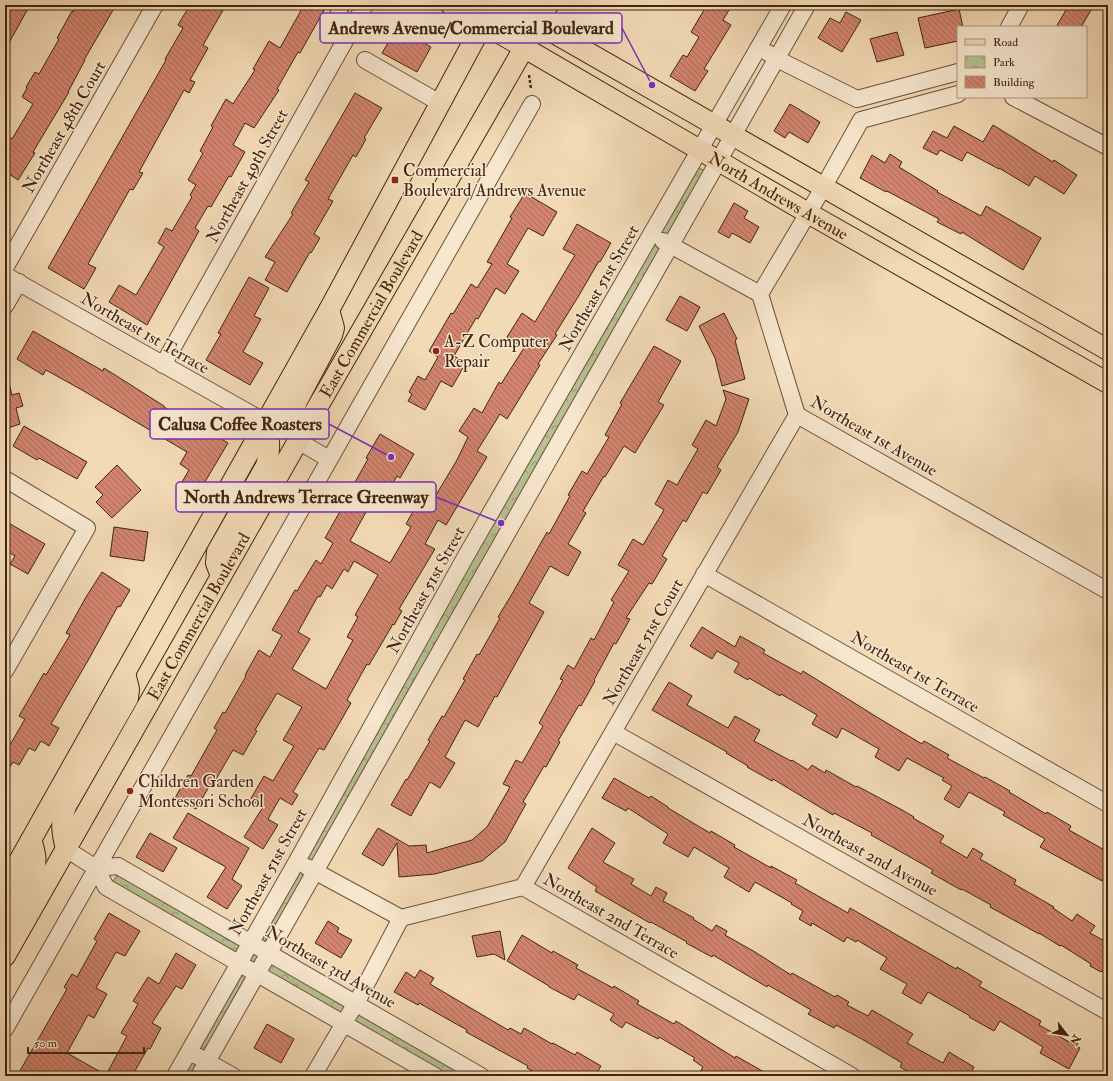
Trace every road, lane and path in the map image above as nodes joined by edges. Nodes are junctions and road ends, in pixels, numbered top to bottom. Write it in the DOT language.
graph roads {
  1 [pos="155,5"];
  2 [pos="339,5"];
  3 [pos="365,5"];
  4 [pos="451,5"];
  5 [pos="493,5"];
  6 [pos="505,5"];
  7 [pos="548,5"];
  8 [pos="784,5"];
  9 [pos="807,5"];
  10 [pos="1021,5"];
  11 [pos="537,23"];
  12 [pos="483,24"];
  13 [pos="1010,26"];
  14 [pos="351,30"];
  15 [pos="524,48"];
  16 [pos="759,48"];
  17 [pos="777,59"];
  18 [pos="365,60"];
  19 [pos="957,72"];
  20 [pos="957,94"];
  21 [pos="1015,98"];
  22 [pos="857,99"];
  23 [pos="440,103"];
  24 [pos="532,104"];
  25 [pos="861,120"];
  26 [pos="715,124"];
  27 [pos="734,135"];
  28 [pos="1108,147"];
  29 [pos="700,150"];
  30 [pos="719,161"];
  31 [pos="823,188"];
  32 [pos="808,213"];
  33 [pos="652,235"];
  34 [pos="671,246"];
  35 [pos="5,268"];
  36 [pos="12,279"];
  37 [pos="760,294"];
  38 [pos="5,306"];
  39 [pos="329,310"];
  40 [pos="1108,350"];
  41 [pos="163,365"];
  42 [pos="1108,383"];
  43 [pos="796,415"];
  44 [pos="267,423"];
  45 [pos="298,440"];
  46 [pos="329,459"];
  47 [pos="5,479"];
  48 [pos="467,554"];
  49 [pos="489,567"];
  50 [pos="704,574"];
  51 [pos="221,576"];
  52 [pos="1108,591"];
  53 [pos="5,671"];
  54 [pos="125,673"];
  55 [pos="613,732"];
  56 [pos="1108,804"];
  57 [pos="31,840"];
  58 [pos="66,849"];
  59 [pos="297,861"];
  60 [pos="96,868"];
  61 [pos="316,872"];
  62 [pos="5,886"];
  63 [pos="523,888"];
  64 [pos="401,918"];
  65 [pos="5,925"];
  66 [pos="250,943"];
  67 [pos="269,953"];
  68 [pos="5,956"];
  69 [pos="239,963"];
  70 [pos="257,974"];
  71 [pos="355,1003"];
  72 [pos="1108,1012"];
  73 [pos="344,1023"];
  74 [pos="5,1029"];
  75 [pos="189,1051"];
  76 [pos="207,1062"];
  77 [pos="175,1076"];
  78 [pos="199,1076"];
  79 [pos="233,1076"];
  80 [pos="314,1076"];
  81 [pos="435,1076"];
  82 [pos="482,1076"];
  83 [pos="852,1076"];
  1 -- 35 [label="street, Northeast 48th Court"];
  2 -- 14 [label="street"];
  3 -- 14 [label="street, Northeast 49th Street"];
  4 -- 12 [label="main road, North Andrews Avenue"];
  5 -- 12 [label="main road, East Commercial Boulevard"];
  6 -- 11 [label="main road, North Andrews Avenue"];
  7 -- 11 [label="main road, East Commercial Boulevard"];
  8 -- 16 [label="street, Northeast 51st Street"];
  9 -- 17 [label="street"];
  10 -- 13 [label="street"];
  11 -- 15 [label="main road, East Commercial Boulevard"];
  11 -- 26 [label="main road, North Andrews Avenue"];
  12 -- 15 [label="main road, North Andrews Avenue"];
  12 -- 23 [label="main road, East Commercial Boulevard"];
  14 -- 41 [label="street, Northeast 49th Street"];
  15 -- 29 [label="main road, North Andrews Avenue"];
  15 -- 45 [label="main road, East Commercial Boulevard"];
  16 -- 17 [label="street"];
  16 -- 26 [label="street, Northeast 51st Street"];
  17 -- 22 [label="street"];
  17 -- 27 [label="street"];
  18 -- 23 [label="street"];
  19 -- 22 [label="street"];
  20 -- 25 [label="street"];
  21 -- 28 [label="street"];
  22 -- 25 [label="street"];
  23 -- 39 [label="main road, East Commercial Boulevard"];
  24 -- 46 [label="street"];
  25 -- 31 [label="street"];
  26 -- 27 [label="main road, North Andrews Avenue"];
  26 -- 29 [label="street, Northeast 51st Street"];
  27 -- 30 [label="street"];
  27 -- 31 [label="main road, North Andrews Avenue"];
  29 -- 30 [label="main road, North Andrews Avenue"];
  29 -- 33 [label="street, Northeast 51st Street"];
  30 -- 32 [label="main road, North Andrews Avenue"];
  30 -- 34 [label="street"];
  31 -- 32 [label="street"];
  31 -- 40 [label="main road, North Andrews Avenue"];
  32 -- 37 [label="street"];
  32 -- 42 [label="main road, North Andrews Avenue"];
  33 -- 34 [label="street"];
  33 -- 48 [label="street, Northeast 51st Street"];
  34 -- 37 [label="street"];
  34 -- 49 [label="street"];
  36 -- 38 [label="street"];
  36 -- 41 [label="street, Northeast 1st Terrace"];
  37 -- 43 [label="street, Northeast 1st Avenue"];
  39 -- 44 [label="main road, East Commercial Boulevard"];
  39 -- 45 [label="main road"];
  41 -- 44 [label="street, Northeast 1st Terrace"];
  43 -- 50 [label="street, Northeast 51st Court"];
  43 -- 52 [label="street, Northeast 1st Avenue"];
  44 -- 51 [label="main road"];
  44 -- 54 [label="main road, East Commercial Boulevard"];
  45 -- 46 [label="street"];
  45 -- 51 [label="main road, East Commercial Boulevard"];
  46 -- 60 [label="street"];
  47 -- 53 [label="street"];
  48 -- 49 [label="street"];
  48 -- 59 [label="street, Northeast 51st Street"];
  49 -- 61 [label="street"];
  50 -- 55 [label="street, Northeast 51st Court"];
  50 -- 56 [label="street, Northeast 1st Terrace"];
  51 -- 58 [label="main road, East Commercial Boulevard"];
  54 -- 57 [label="main road, East Commercial Boulevard"];
  54 -- 58 [label="main road"];
  55 -- 63 [label="street, Northeast 51st Court"];
  55 -- 72 [label="street, Northeast 2nd Avenue"];
  57 -- 62 [label="main road, East Commercial Boulevard"];
  57 -- 65 [label="main road"];
  58 -- 60 [label="street"];
  58 -- 68 [label="main road, East Commercial Boulevard"];
  59 -- 61 [label="street"];
  59 -- 66 [label="street, Northeast 51st Street"];
  60 -- 66 [label="street, Northeast 3rd Avenue"];
  60 -- 69 [label="street"];
  60 -- 74 [label="street"];
  61 -- 64 [label="street"];
  61 -- 67 [label="street"];
  63 -- 64 [label="street, Northeast 2nd Terrace"];
  63 -- 83 [label="street, Northeast 2nd Terrace"];
  64 -- 71 [label="street"];
  66 -- 67 [label="street, Northeast 3rd Avenue"];
  66 -- 69 [label="street, Northeast 51st Street"];
  67 -- 70 [label="street"];
  67 -- 71 [label="street, Northeast 3rd Avenue"];
  69 -- 70 [label="street"];
  69 -- 75 [label="street, Northeast 51st Street"];
  70 -- 73 [label="street"];
  70 -- 76 [label="street"];
  71 -- 73 [label="street"];
  71 -- 82 [label="street, Northeast 3rd Avenue"];
  73 -- 80 [label="street"];
  73 -- 81 [label="street"];
  75 -- 76 [label="street"];
  75 -- 77 [label="street, Northeast 51st Street"];
  76 -- 78 [label="street"];
  76 -- 79 [label="street"];
}
